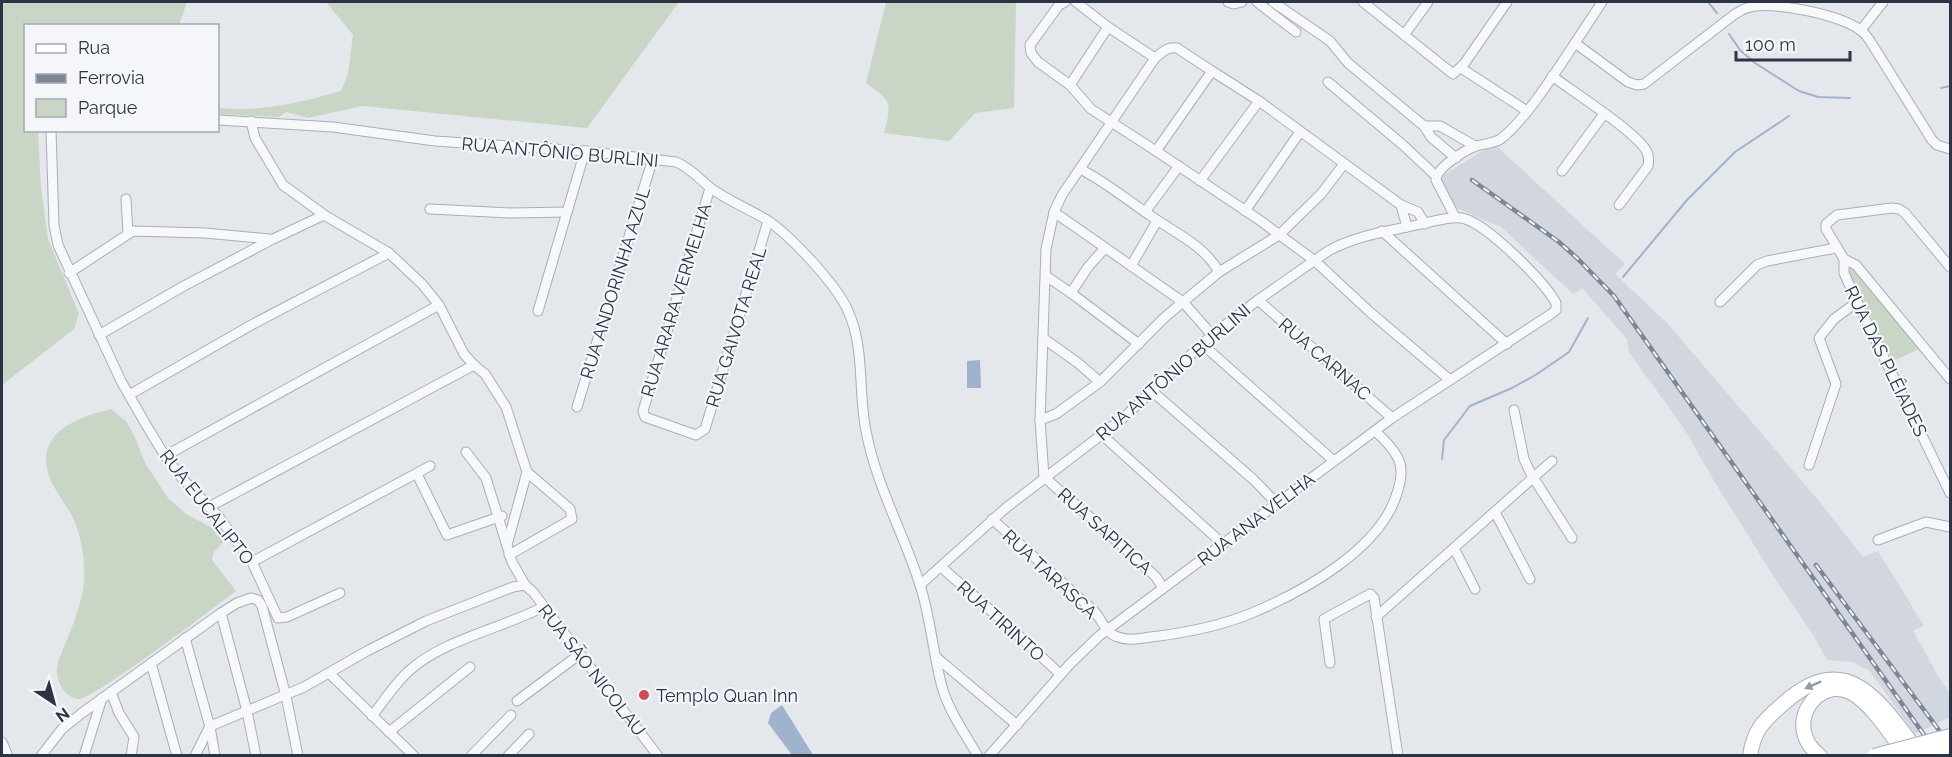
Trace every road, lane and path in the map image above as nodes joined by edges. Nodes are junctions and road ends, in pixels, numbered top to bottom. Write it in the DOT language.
graph roads {
  1 [pos="1065,2"];
  2 [pos="1076,2"];
  3 [pos="1228,2"];
  4 [pos="1242,2"];
  5 [pos="1257,2"];
  6 [pos="1273,2"];
  7 [pos="1363,2"];
  8 [pos="1428,2"];
  9 [pos="1507,2"];
  10 [pos="1602,2"];
  11 [pos="1883,2"];
  12 [pos="1108,27"];
  13 [pos="1861,30"];
  14 [pos="1296,32"];
  15 [pos="1404,35"];
  16 [pos="1575,43"];
  17 [pos="1155,58"];
  18 [pos="1461,68"];
  19 [pos="1212,71"];
  20 [pos="1552,76"];
  21 [pos="1328,82"];
  22 [pos="1070,85"];
  23 [pos="1259,101"];
  24 [pos="1527,111"];
  25 [pos="1604,114"];
  26 [pos="219,120"];
  27 [pos="251,121"];
  28 [pos="1112,121"];
  29 [pos="1424,126"];
  30 [pos="51,132"];
  31 [pos="1300,132"];
  32 [pos="1475,146"];
  33 [pos="1950,149"];
  34 [pos="585,151"];
  35 [pos="1156,151"];
  36 [pos="653,158"];
  37 [pos="1456,158"];
  38 [pos="1344,164"];
  39 [pos="1179,166"];
  40 [pos="1080,169"];
  41 [pos="1562,171"];
  42 [pos="1436,176"];
  43 [pos="1200,181"];
  44 [pos="710,188"];
  45 [pos="126,199"];
  46 [pos="1619,205"];
  47 [pos="1401,206"];
  48 [pos="430,209"];
  49 [pos="1245,211"];
  50 [pos="567,212"];
  51 [pos="1054,212"];
  52 [pos="1145,212"];
  53 [pos="323,214"];
  54 [pos="1455,217"];
  55 [pos="768,221"];
  56 [pos="1157,221"];
  57 [pos="1425,224"];
  58 [pos="1407,226"];
  59 [pos="1382,231"];
  60 [pos="128,233"];
  61 [pos="1279,235"];
  62 [pos="271,240"];
  63 [pos="1105,248"];
  64 [pos="1836,248"];
  65 [pos="389,253"];
  66 [pos="1844,259"];
  67 [pos="1315,261"];
  68 [pos="1131,266"];
  69 [pos="1950,267"];
  70 [pos="1219,272"];
  71 [pos="69,273"];
  72 [pos="1046,276"];
  73 [pos="1071,293"];
  74 [pos="1258,300"];
  75 [pos="1720,302"];
  76 [pos="1857,302"];
  77 [pos="1183,303"];
  78 [pos="439,305"];
  79 [pos="538,311"];
  80 [pos="99,335"];
  81 [pos="1212,335"];
  82 [pos="1043,338"];
  83 [pos="1139,344"];
  84 [pos="1202,344"];
  85 [pos="1507,344"];
  86 [pos="474,365"];
  87 [pos="1950,379"];
  88 [pos="1450,380"];
  89 [pos="1100,382"];
  90 [pos="1153,392"];
  91 [pos="129,396"];
  92 [pos="577,407"];
  93 [pos="1514,410"];
  94 [pos="1392,418"];
  95 [pos="1040,420"];
  96 [pos="1375,430"];
  97 [pos="703,432"];
  98 [pos="1102,435"];
  99 [pos="466,452"];
  100 [pos="165,456"];
  101 [pos="1334,461"];
  102 [pos="1552,462"];
  103 [pos="1809,465"];
  104 [pos="430,466"];
  105 [pos="527,472"];
  106 [pos="417,474"];
  107 [pos="1044,477"];
  108 [pos="1533,478"];
  109 [pos="1950,493"];
  110 [pos="1277,504"];
  111 [pos="209,507"];
  112 [pos="1495,512"];
  113 [pos="500,517"];
  114 [pos="992,519"];
  115 [pos="1950,527"];
  116 [pos="1572,538"];
  117 [pos="1878,540"];
  118 [pos="1223,544"];
  119 [pos="1454,548"];
  120 [pos="508,550"];
  121 [pos="252,562"];
  122 [pos="941,567"];
  123 [pos="1530,579"];
  124 [pos="525,585"];
  125 [pos="920,585"];
  126 [pos="1163,588"];
  127 [pos="1475,589"];
  128 [pos="266,590"];
  129 [pos="340,593"];
  130 [pos="258,600"];
  131 [pos="543,607"];
  132 [pos="221,614"];
  133 [pos="1376,617"];
  134 [pos="1106,630"];
  135 [pos="185,638"];
  136 [pos="580,654"];
  137 [pos="937,658"];
  138 [pos="151,663"];
  139 [pos="1330,663"];
  140 [pos="470,667"];
  141 [pos="328,673"];
  142 [pos="1060,674"];
  143 [pos="111,692"];
  144 [pos="286,696"];
  145 [pos="102,698"];
  146 [pos="517,701"];
  147 [pos="247,711"];
  148 [pos="511,715"];
  149 [pos="372,716"];
  150 [pos="1017,724"];
  151 [pos="210,727"];
  152 [pos="389,732"];
  153 [pos="529,735"];
  154 [pos="1950,736"];
  155 [pos="2,742"];
  156 [pos="1950,746"];
  157 [pos="1749,753"];
  158 [pos="8,756"];
  159 [pos="41,756"];
  160 [pos="84,756"];
  161 [pos="131,756"];
  162 [pos="177,756"];
  163 [pos="195,756"];
  164 [pos="215,756"];
  165 [pos="256,756"];
  166 [pos="298,756"];
  167 [pos="414,756"];
  168 [pos="471,756"];
  169 [pos="508,756"];
  170 [pos="658,756"];
  171 [pos="978,756"];
  172 [pos="988,756"];
  173 [pos="1398,756"];
  174 [pos="1820,756"];
  175 [pos="1874,756"];
  176 [pos="1907,756"];
  177 [pos="1912,756"];
  178 [pos="1921,756"];
  1 -- 22 [label="street"];
  2 -- 12 [label="street"];
  3 -- 4 [label="street"];
  5 -- 14 [label="street"];
  6 -- 29 [label="street"];
  7 -- 15 [label="street"];
  8 -- 15 [label="street"];
  9 -- 18 [label="street"];
  10 -- 16 [label="street"];
  11 -- 13 [label="street"];
  12 -- 17 [label="street"];
  12 -- 22 [label="street"];
  13 -- 16 [label="street"];
  13 -- 33 [label="street"];
  15 -- 18 [label="street"];
  16 -- 20 [label="street"];
  17 -- 19 [label="street"];
  17 -- 28 [label="street"];
  18 -- 24 [label="street"];
  19 -- 23 [label="street"];
  19 -- 35 [label="street"];
  20 -- 24 [label="street"];
  20 -- 25 [label="street"];
  21 -- 42 [label="street"];
  22 -- 28 [label="street"];
  23 -- 31 [label="street"];
  23 -- 43 [label="street"];
  24 -- 32 [label="street"];
  25 -- 41 [label="street"];
  25 -- 46 [label="street"];
  26 -- 27 [label="street, RUA ANTÔNIO BURLINI"];
  27 -- 34 [label="street, RUA ANTÔNIO BURLINI"];
  27 -- 53 [label="street"];
  28 -- 35 [label="street"];
  28 -- 40 [label="street"];
  29 -- 32 [label="street"];
  29 -- 37 [label="street"];
  30 -- 71 [label="street"];
  31 -- 38 [label="street"];
  31 -- 49 [label="street"];
  32 -- 37 [label="street"];
  34 -- 36 [label="street, RUA ANTÔNIO BURLINI"];
  34 -- 50 [label="street"];
  35 -- 39 [label="street"];
  36 -- 44 [label="street, RUA ANTÔNIO BURLINI"];
  36 -- 92 [label="street, RUA ANDORINHA AZUL"];
  37 -- 42 [label="street"];
  38 -- 47 [label="street"];
  38 -- 61 [label="street"];
  39 -- 43 [label="street"];
  39 -- 52 [label="street"];
  40 -- 51 [label="street"];
  40 -- 52 [label="street"];
  42 -- 54 [label="street"];
  43 -- 49 [label="street"];
  44 -- 55 [label="street, RUA ANTÔNIO BURLINI"];
  44 -- 97 [label="street, RUA ARARA VERMELHA"];
  45 -- 60 [label="street"];
  47 -- 57 [label="street"];
  47 -- 58 [label="street"];
  48 -- 50 [label="street"];
  49 -- 61 [label="street"];
  50 -- 79 [label="street"];
  51 -- 63 [label="street"];
  51 -- 72 [label="street"];
  52 -- 56 [label="street"];
  53 -- 62 [label="street"];
  53 -- 65 [label="street"];
  54 -- 57 [label="street, RUA ANTÔNIO BURLINI"];
  54 -- 85 [label="street, RUA ANA VELHA"];
  55 -- 97 [label="street, RUA GAIVOTA REAL"];
  55 -- 125 [label="street, RUA ANTÔNIO BURLINI"];
  56 -- 68 [label="street"];
  56 -- 70 [label="street"];
  57 -- 58 [label="street, RUA ANTÔNIO BURLINI"];
  58 -- 59 [label="street, RUA ANTÔNIO BURLINI"];
  59 -- 67 [label="street, RUA ANTÔNIO BURLINI"];
  59 -- 85 [label="street"];
  60 -- 62 [label="street"];
  60 -- 71 [label="street"];
  61 -- 67 [label="street"];
  61 -- 70 [label="street"];
  62 -- 80 [label="street"];
  63 -- 68 [label="street"];
  63 -- 73 [label="street"];
  64 -- 66 [label="street, RUA DAS PLÊIADES"];
  64 -- 69 [label="street, RUA DAS PLÊIADES"];
  64 -- 75 [label="street"];
  65 -- 78 [label="street"];
  65 -- 91 [label="street"];
  66 -- 76 [label="street, RUA DAS PLÊIADES"];
  66 -- 87 [label="street"];
  67 -- 74 [label="street, RUA ANTÔNIO BURLINI"];
  67 -- 88 [label="street"];
  68 -- 77 [label="street"];
  70 -- 77 [label="street"];
  71 -- 80 [label="street, RUA EUCALIPTO"];
  72 -- 73 [label="street"];
  72 -- 82 [label="street"];
  73 -- 83 [label="street"];
  74 -- 81 [label="street, RUA ANTÔNIO BURLINI"];
  74 -- 94 [label="street, RUA CARNAC"];
  76 -- 103 [label="street"];
  76 -- 109 [label="street, RUA DAS PLÊIADES"];
  77 -- 81 [label="street"];
  77 -- 83 [label="street"];
  78 -- 86 [label="street"];
  78 -- 100 [label="street"];
  80 -- 91 [label="street, RUA EUCALIPTO"];
  81 -- 84 [label="street, RUA ANTÔNIO BURLINI"];
  82 -- 89 [label="street"];
  82 -- 95 [label="street"];
  83 -- 89 [label="street"];
  84 -- 90 [label="street, RUA ANTÔNIO BURLINI"];
  84 -- 101 [label="street"];
  85 -- 88 [label="street, RUA ANA VELHA"];
  86 -- 105 [label="street"];
  86 -- 111 [label="street"];
  88 -- 94 [label="street, RUA ANA VELHA"];
  89 -- 95 [label="street"];
  90 -- 98 [label="street, RUA ANTÔNIO BURLINI"];
  90 -- 110 [label="street"];
  91 -- 100 [label="street, RUA EUCALIPTO"];
  93 -- 108 [label="street"];
  94 -- 96 [label="street, RUA ANA VELHA"];
  95 -- 107 [label="street"];
  96 -- 101 [label="street, RUA ANA VELHA"];
  96 -- 134 [label="street"];
  98 -- 107 [label="street, RUA ANTÔNIO BURLINI"];
  98 -- 118 [label="street"];
  99 -- 113 [label="street, RUA SÃO NICOLAU"];
  100 -- 111 [label="street, RUA EUCALIPTO"];
  101 -- 110 [label="street, RUA ANA VELHA"];
  102 -- 108 [label="street"];
  104 -- 106 [label="street"];
  105 -- 120 [label="street"];
  105 -- 120 [label="street"];
  106 -- 113 [label="street"];
  106 -- 121 [label="street"];
  107 -- 114 [label="street, RUA ANTÔNIO BURLINI"];
  107 -- 126 [label="street, RUA SAPITICA"];
  108 -- 112 [label="street"];
  108 -- 116 [label="street"];
  110 -- 118 [label="street, RUA ANA VELHA"];
  111 -- 121 [label="street, RUA EUCALIPTO"];
  112 -- 119 [label="street"];
  112 -- 123 [label="street"];
  113 -- 120 [label="street, RUA SÃO NICOLAU"];
  114 -- 122 [label="street, RUA ANTÔNIO BURLINI"];
  114 -- 134 [label="street, RUA TARASCA"];
  115 -- 117 [label="street"];
  118 -- 126 [label="street, RUA ANA VELHA"];
  119 -- 127 [label="street"];
  119 -- 133 [label="street"];
  120 -- 124 [label="street, RUA SÃO NICOLAU"];
  121 -- 128 [label="street, RUA EUCALIPTO"];
  122 -- 125 [label="street, RUA ANTÔNIO BURLINI"];
  122 -- 142 [label="street, RUA TIRINTO"];
  124 -- 131 [label="street, RUA SÃO NICOLAU"];
  124 -- 141 [label="street"];
  125 -- 137 [label="street, RUA ANTÔNIO BURLINI"];
  126 -- 134 [label="street, RUA ANA VELHA"];
  128 -- 129 [label="street, RUA EUCALIPTO"];
  128 -- 130 [label="street"];
  130 -- 132 [label="street"];
  130 -- 144 [label="street"];
  131 -- 136 [label="street, RUA SÃO NICOLAU"];
  131 -- 149 [label="street"];
  132 -- 135 [label="street"];
  132 -- 147 [label="street"];
  133 -- 139 [label="street"];
  133 -- 173 [label="street"];
  134 -- 142 [label="street, RUA ANA VELHA"];
  135 -- 138 [label="street"];
  135 -- 151 [label="street"];
  136 -- 146 [label="street"];
  136 -- 170 [label="street, RUA SÃO NICOLAU"];
  137 -- 150 [label="street"];
  137 -- 171 [label="street, RUA ANTÔNIO BURLINI"];
  138 -- 143 [label="street"];
  138 -- 162 [label="street"];
  140 -- 152 [label="street"];
  141 -- 144 [label="street"];
  141 -- 149 [label="street"];
  142 -- 150 [label="street, RUA ANA VELHA"];
  143 -- 145 [label="street"];
  143 -- 161 [label="street"];
  144 -- 147 [label="street"];
  144 -- 166 [label="street"];
  145 -- 159 [label="street"];
  145 -- 160 [label="street"];
  147 -- 151 [label="street"];
  147 -- 165 [label="street"];
  148 -- 168 [label="street"];
  149 -- 152 [label="street"];
  150 -- 172 [label="street, RUA ANA VELHA"];
  151 -- 163 [label="street"];
  151 -- 164 [label="street"];
  152 -- 167 [label="street"];
  153 -- 169 [label="street"];
  154 -- 175 [label="street, bridge"];
  155 -- 158 [label="street"];
  156 -- 177 [label="street, bridge"];
  178 -- 157 [label="street, one-way"];
  174 -- 176 [label="street"];
}
